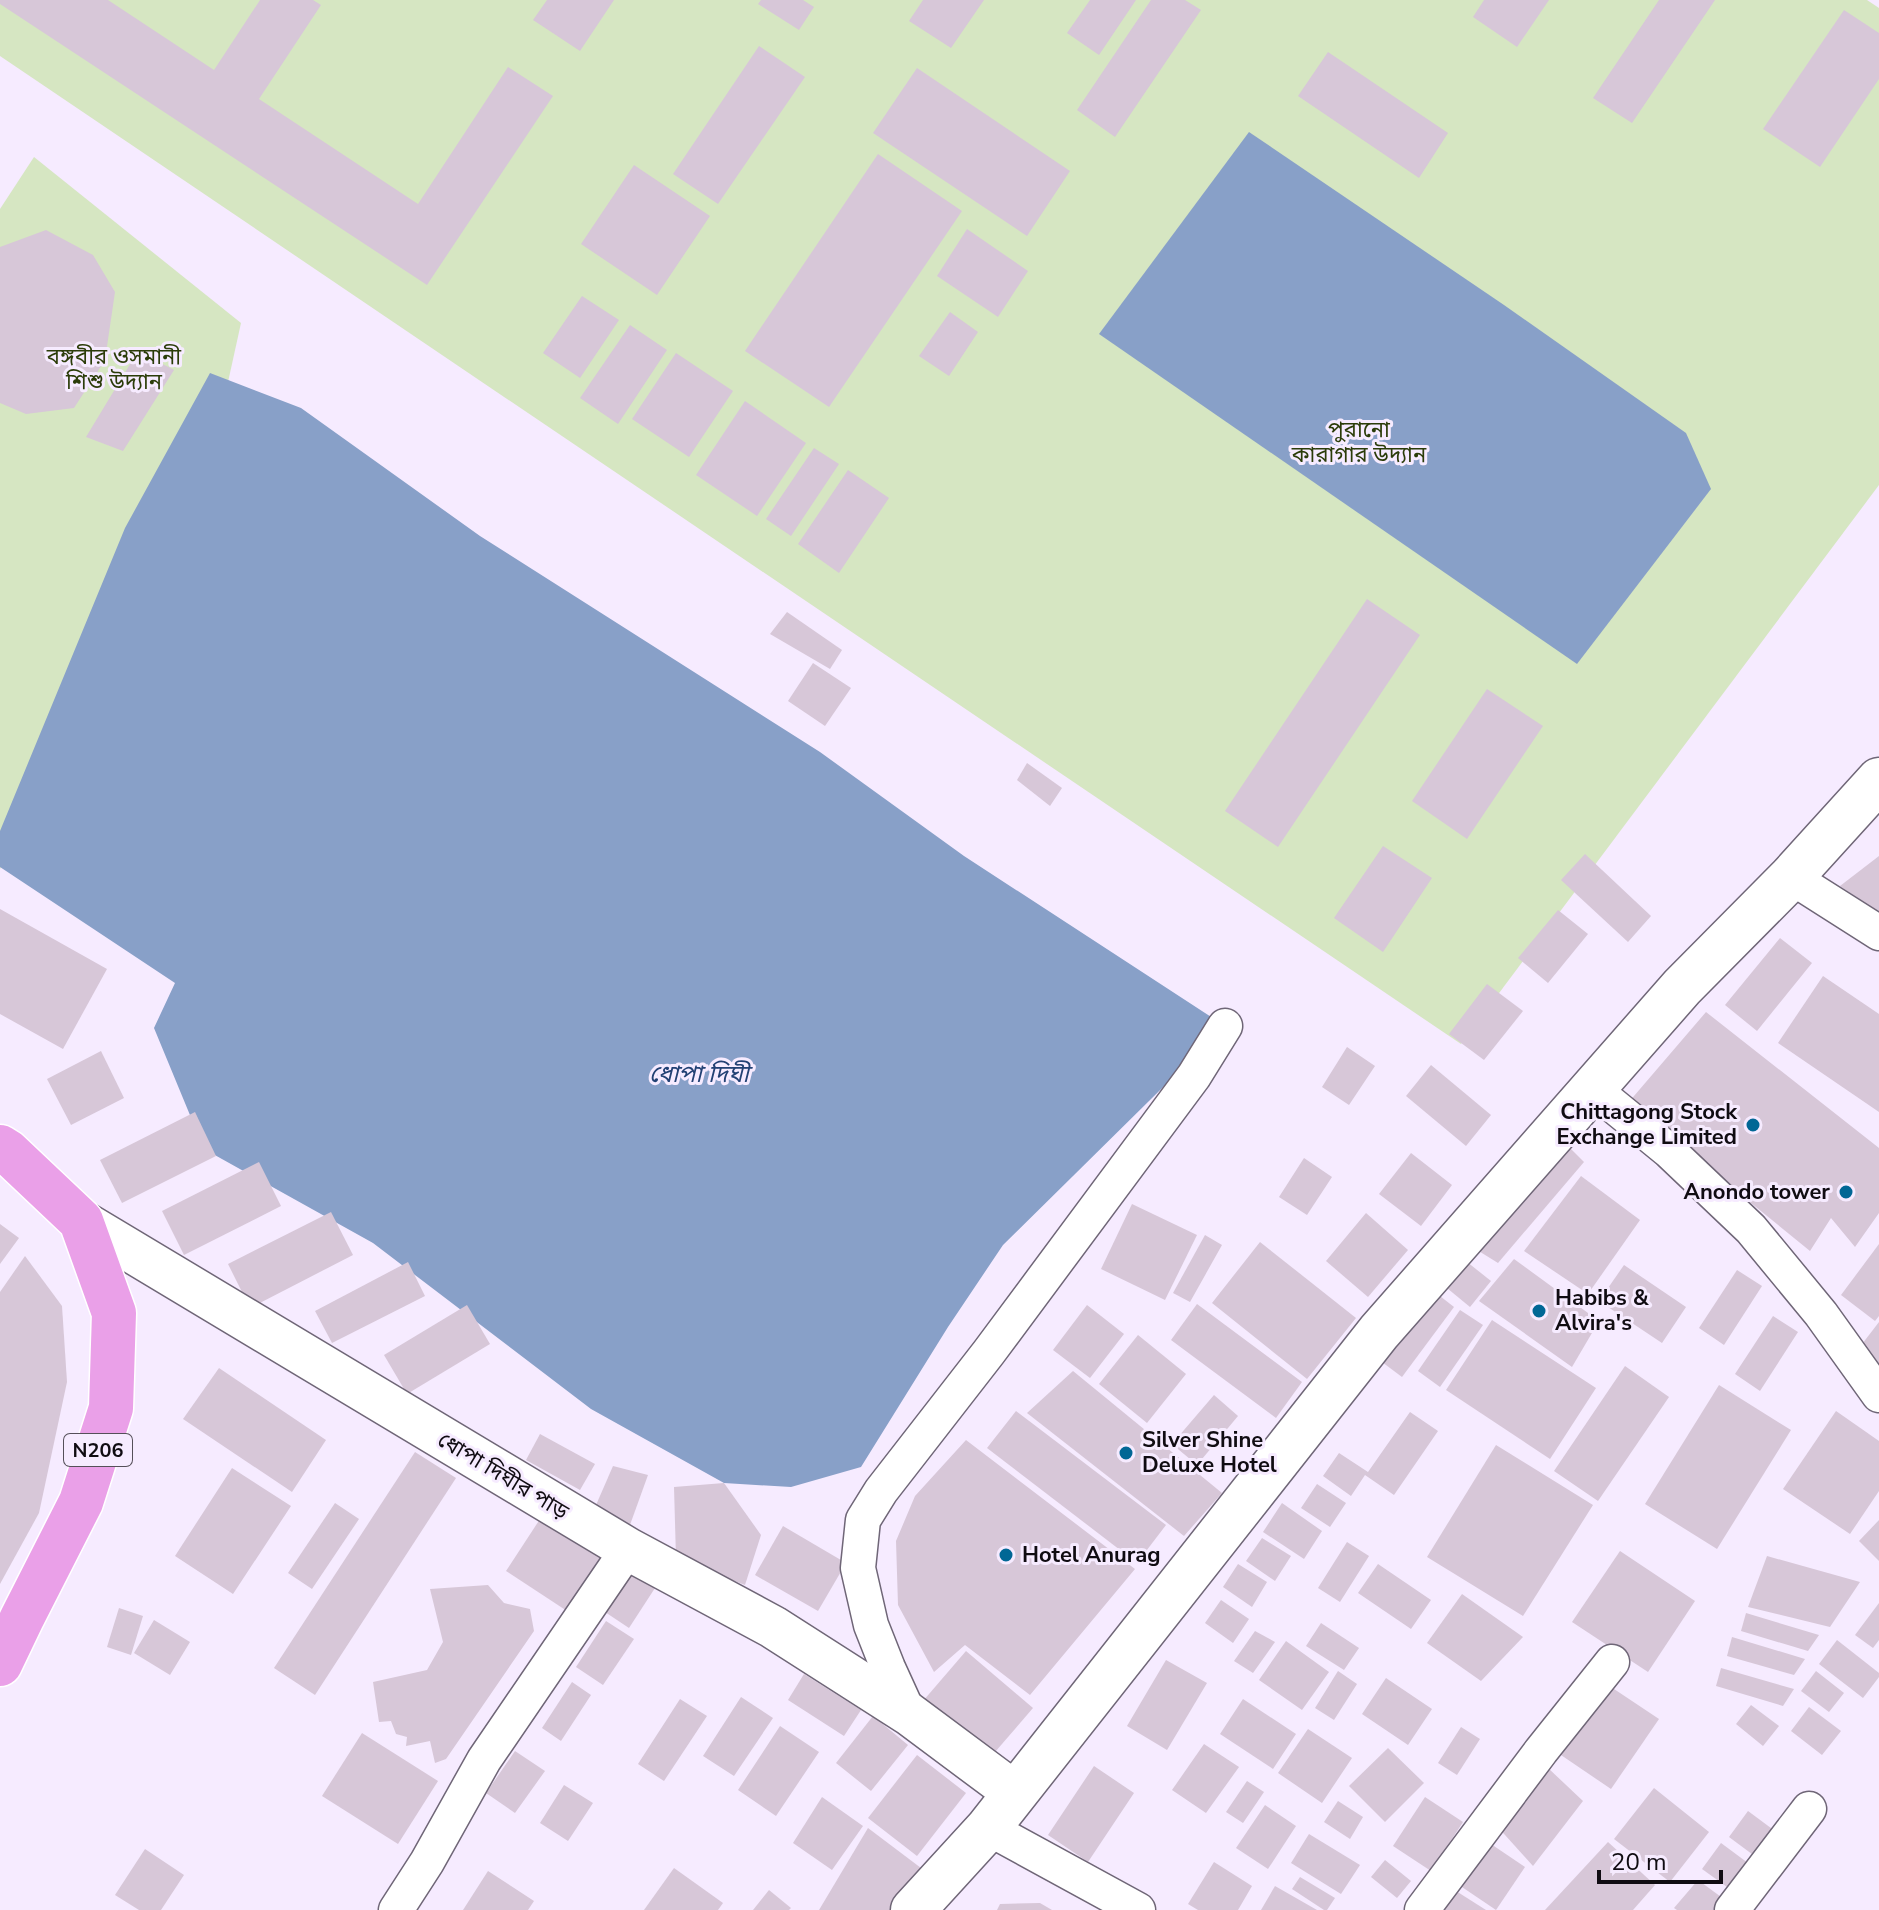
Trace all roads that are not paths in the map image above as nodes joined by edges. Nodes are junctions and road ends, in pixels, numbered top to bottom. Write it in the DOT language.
graph roads {
  1 [pos="1879,780"];
  2 [pos="1791,877"];
  3 [pos="1879,933"];
  4 [pos="1225,1026"];
  5 [pos="1593,1089"];
  6 [pos="3,1145"];
  7 [pos="81,1221"];
  8 [pos="1879,1395"];
  9 [pos="628,1549"];
  10 [pos="1612,1662"];
  11 [pos="0,1664"];
  12 [pos="909,1714"];
  13 [pos="1015,1793"];
  14 [pos="1809,1809"];
  15 [pos="988,1828"];
  16 [pos="396,1910"];
  17 [pos="913,1910"];
  18 [pos="1138,1910"];
  19 [pos="1422,1910"];
  20 [pos="1732,1910"];
  1 -- 2 [label="main road"];
  2 -- 3 [label="street"];
  2 -- 5 [label="main road"];
  4 -- 12 [label="street"];
  5 -- 8 [label="street"];
  5 -- 13 [label="main road"];
  6 -- 7 [label="highway, ধোপা দিঘীর পাড় / N206"];
  7 -- 9 [label="street, ধোপা দিঘীর পাড়"];
  7 -- 11 [label="highway, N206"];
  9 -- 12 [label="street, ধোপা দিঘীর পাড়"];
  9 -- 16 [label="street"];
  10 -- 19 [label="street"];
  12 -- 13 [label="street, ধোপা দিঘীর পাড়"];
  13 -- 15 [label="main road"];
  14 -- 20 [label="street"];
  15 -- 17 [label="main road"];
  15 -- 18 [label="street"];
}
